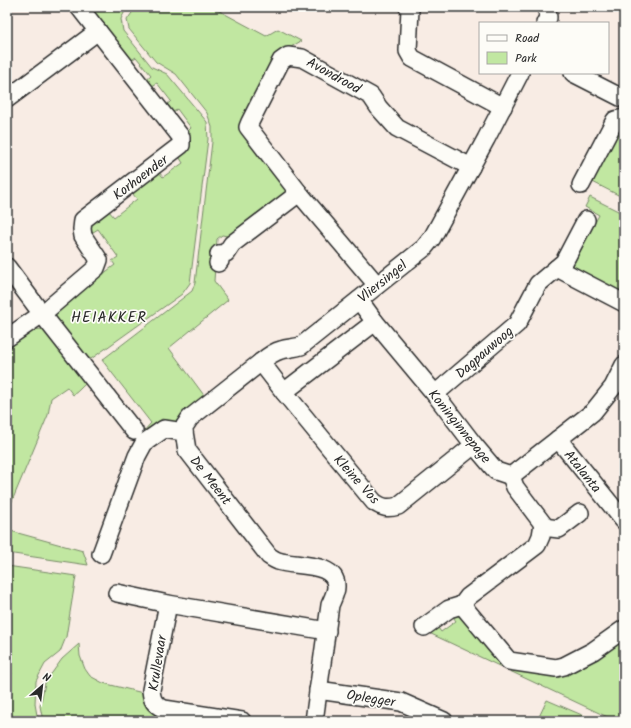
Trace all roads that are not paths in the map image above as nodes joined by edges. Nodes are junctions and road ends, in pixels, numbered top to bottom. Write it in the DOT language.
graph roads {
  1 [pos="79,7"];
  2 [pos="408,7"];
  3 [pos="547,7"];
  4 [pos="546,22"];
  5 [pos="98,31"];
  6 [pos="520,74"];
  7 [pos="575,74"];
  8 [pos="7,99"];
  9 [pos="624,99"];
  10 [pos="503,107"];
  11 [pos="624,118"];
  12 [pos="471,167"];
  13 [pos="581,185"];
  14 [pos="300,193"];
  15 [pos="586,220"];
  16 [pos="218,263"];
  17 [pos="7,266"];
  18 [pos="557,268"];
  19 [pos="377,285"];
  20 [pos="359,300"];
  21 [pos="624,303"];
  22 [pos="42,314"];
  23 [pos="375,322"];
  24 [pos="7,338"];
  25 [pos="260,362"];
  26 [pos="624,365"];
  27 [pos="284,392"];
  28 [pos="435,394"];
  29 [pos="134,431"];
  30 [pos="184,432"];
  31 [pos="558,439"];
  32 [pos="474,445"];
  33 [pos="511,476"];
  34 [pos="580,513"];
  35 [pos="624,521"];
  36 [pos="543,527"];
  37 [pos="101,554"];
  38 [pos="116,593"];
  39 [pos="168,604"];
  40 [pos="462,605"];
  41 [pos="424,627"];
  42 [pos="624,628"];
  43 [pos="327,631"];
  44 [pos="318,690"];
  45 [pos="242,721"];
  46 [pos="314,721"];
  47 [pos="444,721"];
  1 -- 5 [label="street, Korhoender"];
  2 -- 10 [label="street"];
  3 -- 4 [label="street"];
  5 -- 8 [label="street"];
  5 -- 22 [label="street, Korhoender"];
  6 -- 10 [label="street, Vliersingel"];
  7 -- 9 [label="street"];
  10 -- 12 [label="street, Vliersingel"];
  11 -- 13 [label="street"];
  12 -- 14 [label="street, Avondrood"];
  12 -- 19 [label="street, Vliersingel"];
  14 -- 16 [label="street"];
  14 -- 19 [label="street, Avondrood"];
  15 -- 18 [label="street, Dagpauwoog"];
  17 -- 22 [label="street"];
  18 -- 21 [label="street"];
  18 -- 28 [label="street, Dagpauwoog"];
  19 -- 20 [label="street, Vliersingel"];
  20 -- 23 [label="street, Koninginnepage"];
  20 -- 25 [label="street, Vliersingel"];
  22 -- 24 [label="street, Korhoender"];
  22 -- 29 [label="street"];
  23 -- 27 [label="street, Vliersingel"];
  23 -- 28 [label="street, Koninginnepage"];
  25 -- 27 [label="street, Kleine Vos"];
  25 -- 30 [label="street, Vliersingel"];
  26 -- 31 [label="street"];
  27 -- 32 [label="street, Kleine Vos"];
  28 -- 32 [label="street, Koninginnepage"];
  30 -- 37 [label="street"];
  30 -- 43 [label="street, De Meent"];
  31 -- 33 [label="street"];
  31 -- 35 [label="street, Atalanta"];
  32 -- 33 [label="street, Koninginnepage"];
  33 -- 36 [label="street"];
  34 -- 36 [label="street"];
  36 -- 40 [label="street"];
  38 -- 39 [label="street"];
  39 -- 43 [label="street"];
  39 -- 45 [label="street, Krullevaar"];
  40 -- 41 [label="street"];
  40 -- 42 [label="street"];
  43 -- 44 [label="street"];
  44 -- 46 [label="street"];
  44 -- 47 [label="street, Oplegger"];
}
